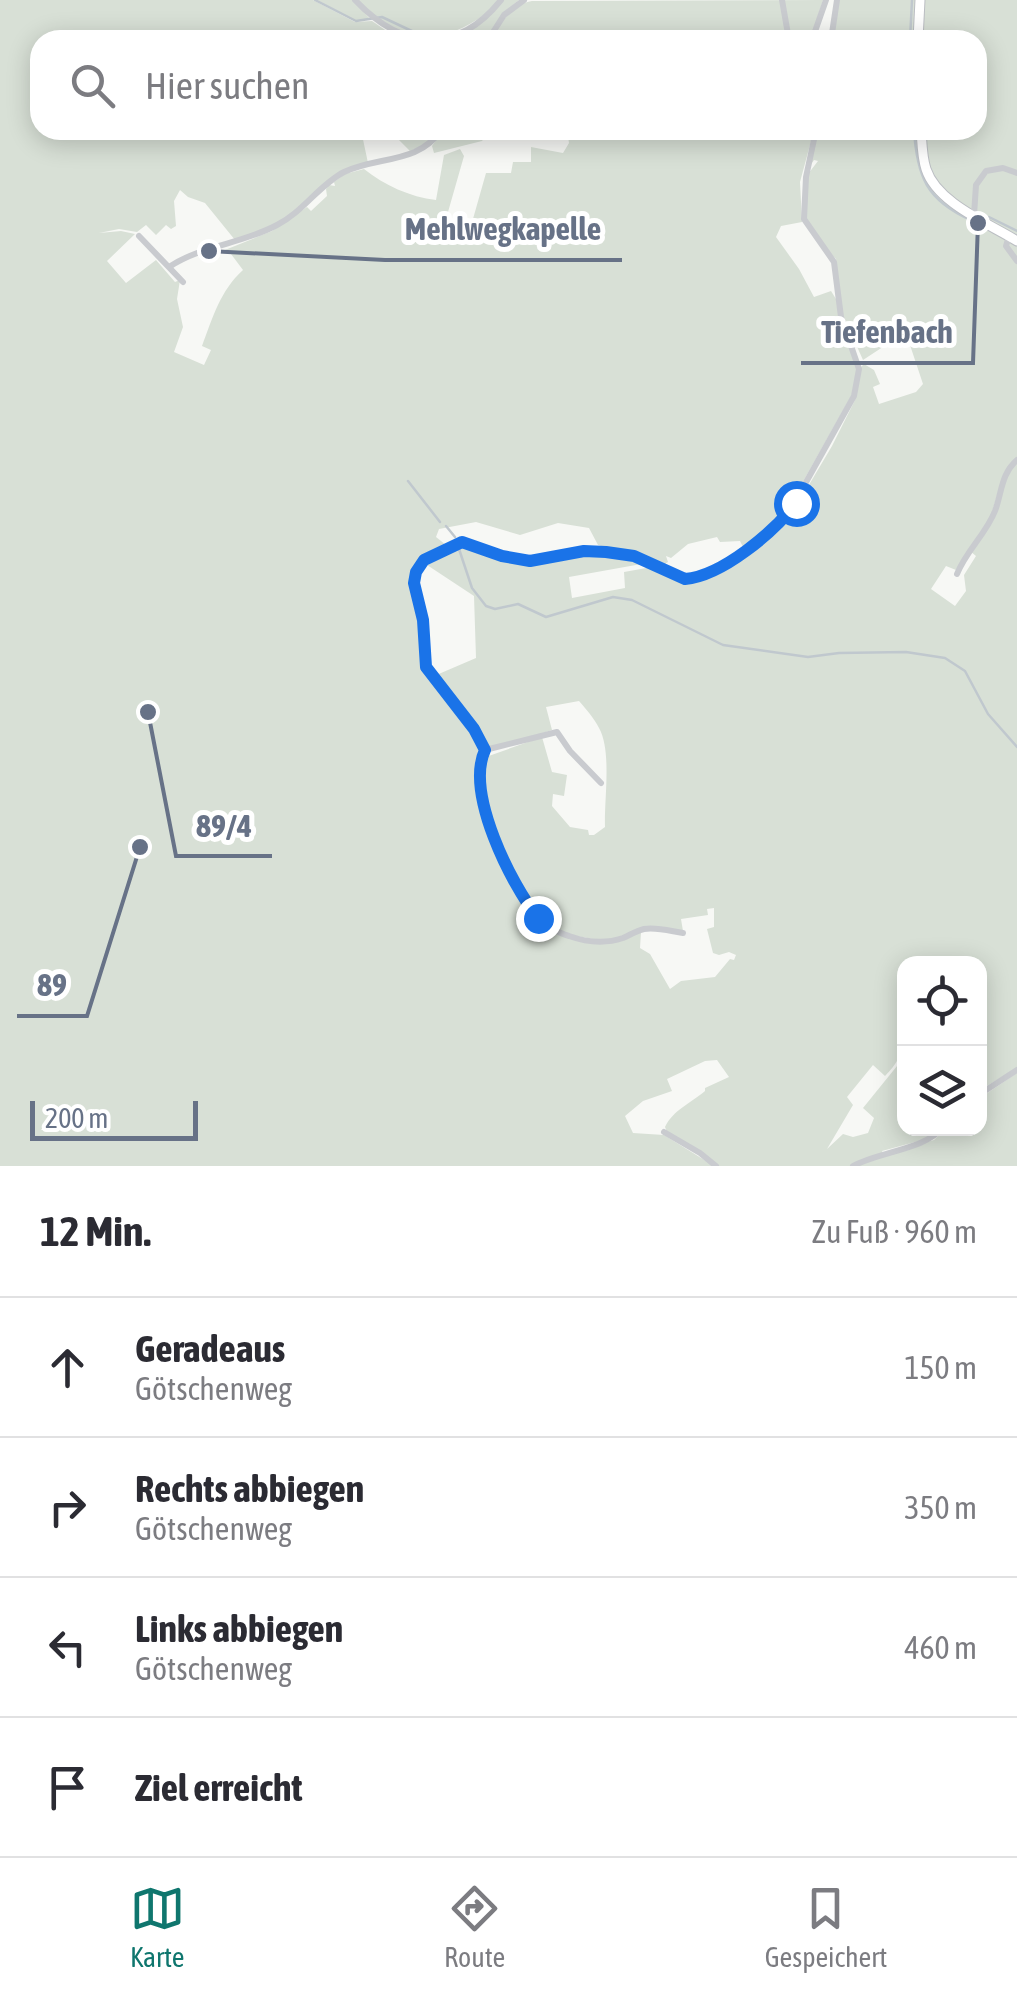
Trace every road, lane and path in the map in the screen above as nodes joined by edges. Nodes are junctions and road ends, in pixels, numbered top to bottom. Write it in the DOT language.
graph roads {
  1 [pos="355,0"];
  2 [pos="501,0"];
  3 [pos="524,0"];
  4 [pos="782,0"];
  5 [pos="826,0"];
  6 [pos="837,0"];
  7 [pos="920,0"];
  8 [pos="389,30"];
  9 [pos="464,30"];
  10 [pos="494,30"];
  11 [pos="787,30"];
  12 [pos="816,30"];
  13 [pos="832,30"];
  14 [pos="918,30"];
  15 [pos="434,140"];
  16 [pos="814,140"];
  17 [pos="921,140"];
  18 [pos="1017,173"];
  19 [pos="979,218"];
  20 [pos="139,236"];
  21 [pos="1013,238"];
  22 [pos="1017,261"];
  23 [pos="169,267"];
  24 [pos="183,282"];
  25 [pos="1017,460"];
  26 [pos="957,574"];
  27 [pos="485,750"];
  28 [pos="601,782"];
  29 [pos="683,933"];
  30 [pos="1017,1070"];
  31 [pos="987,1089"];
  32 [pos="664,1132"];
  33 [pos="934,1136"];
  34 [pos="716,1166"];
  35 [pos="853,1166"];
  1 -- 8 [label="street"];
  2 -- 9 [label="street"];
  3 -- 10 [label="street"];
  4 -- 11 [label="street"];
  5 -- 12 [label="street"];
  6 -- 13 [label="street"];
  7 -- 14 [label="street"];
  15 -- 23 [label="street"];
  16 -- 27 [label="street"];
  17 -- 19 [label="street"];
  18 -- 19 [label="street"];
  19 -- 21 [label="street"];
  20 -- 23 [label="street"];
  21 -- 22 [label="street"];
  23 -- 24 [label="street"];
  25 -- 26 [label="street"];
  27 -- 28 [label="street"];
  27 -- 29 [label="street"];
  30 -- 31 [label="street"];
  32 -- 34 [label="street"];
  33 -- 35 [label="street"];
}
